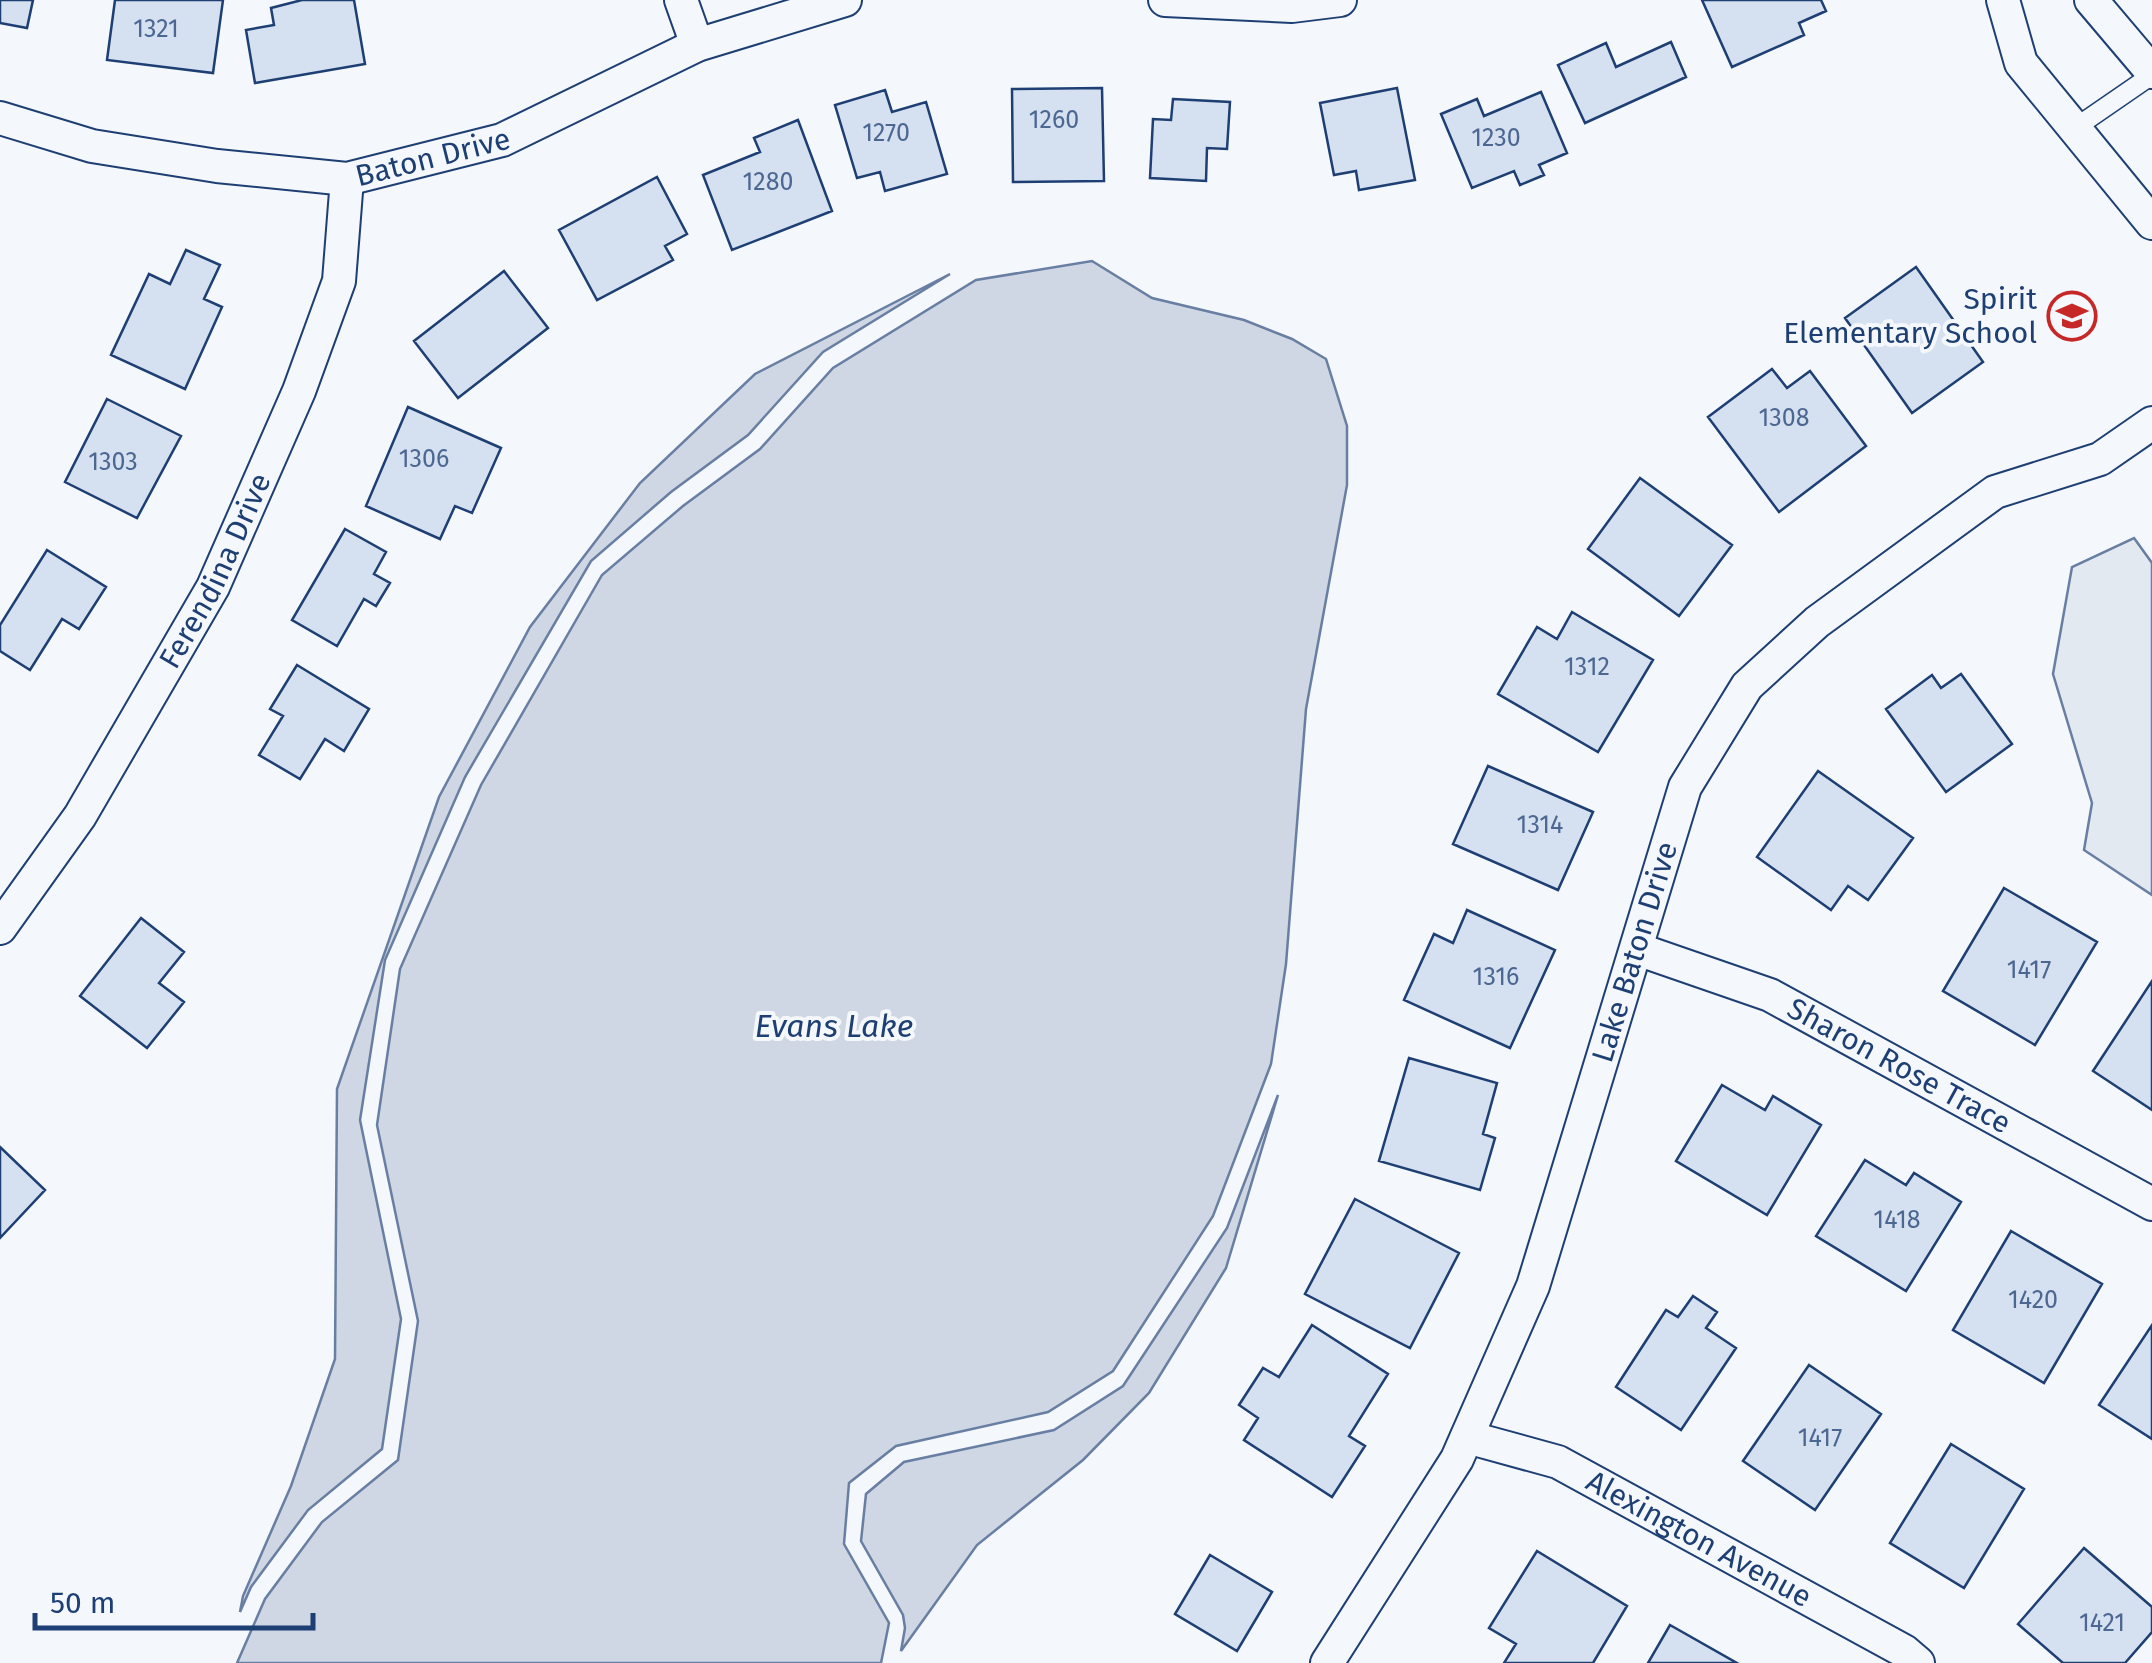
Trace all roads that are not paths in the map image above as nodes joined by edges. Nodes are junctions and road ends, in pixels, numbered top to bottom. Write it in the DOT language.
graph roads {
  1 [pos="681,0"];
  2 [pos="845,0"];
  3 [pos="1164,0"];
  4 [pos="1340,0"];
  5 [pos="2003,0"];
  6 [pos="2090,0"];
  7 [pos="1292,3"];
  8 [pos="698,45"];
  9 [pos="2152,73"];
  10 [pos="0,118"];
  11 [pos="2075,128"];
  12 [pos="347,178"];
  13 [pos="2152,223"];
  14 [pos="2152,422"];
  15 [pos="0,928"];
  16 [pos="1637,949"];
  17 [pos="2152,1204"];
  18 [pos="1467,1437"];
  19 [pos="1327,1663"];
  20 [pos="1918,1663"];
  1 -- 8 [label="street"];
  2 -- 8 [label="street, Baton Drive"];
  3 -- 7 [label="street"];
  4 -- 7 [label="street"];
  5 -- 11 [label="street"];
  6 -- 9 [label="street"];
  8 -- 12 [label="street, Baton Drive"];
  9 -- 11 [label="lane"];
  10 -- 12 [label="street, Baton Drive"];
  11 -- 13 [label="street"];
  12 -- 15 [label="street, Ferendina Drive"];
  14 -- 16 [label="street, Lake Baton Drive"];
  16 -- 17 [label="street, Sharon Rose Trace"];
  16 -- 18 [label="street, Lake Baton Drive"];
  18 -- 19 [label="street, Lake Baton Drive"];
  18 -- 20 [label="street, Alexington Avenue"];
}
